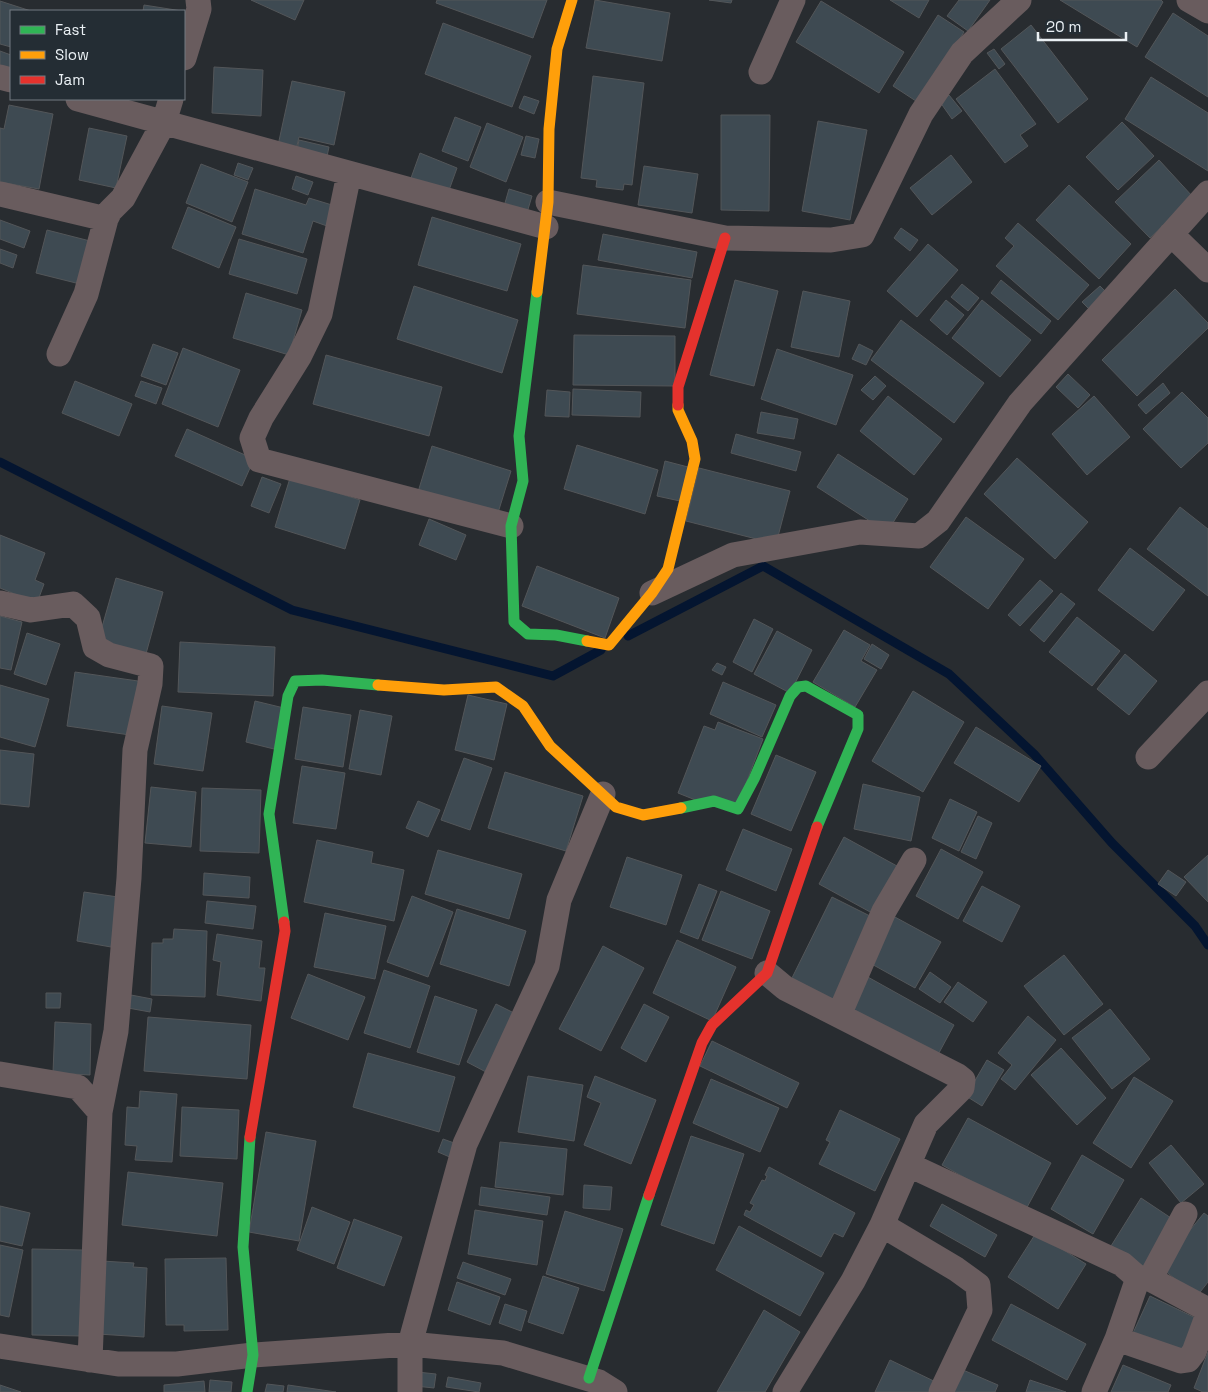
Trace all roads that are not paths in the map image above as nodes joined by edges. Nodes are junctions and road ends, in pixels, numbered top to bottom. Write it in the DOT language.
graph roads {
  1 [pos="198,0"];
  2 [pos="572,0"];
  3 [pos="793,0"];
  4 [pos="1019,0"];
  5 [pos="1189,0"];
  6 [pos="1208,11"];
  7 [pos="185,55"];
  8 [pos="760,72"];
  9 [pos="82,100"];
  10 [pos="171,100"];
  11 [pos="164,122"];
  12 [pos="349,174"];
  13 [pos="1208,193"];
  14 [pos="0,194"];
  15 [pos="548,202"];
  16 [pos="106,219"];
  17 [pos="546,227"];
  18 [pos="1171,234"];
  19 [pos="725,238"];
  20 [pos="1208,270"];
  21 [pos="59,354"];
  22 [pos="511,526"];
  23 [pos="652,593"];
  24 [pos="0,603"];
  25 [pos="1208,693"];
  26 [pos="1148,757"];
  27 [pos="603,794"];
  28 [pos="914,860"];
  29 [pos="767,973"];
  30 [pos="838,1015"];
  31 [pos="0,1074"];
  32 [pos="100,1112"];
  33 [pos="909,1165"];
  34 [pos="1185,1214"];
  35 [pos="882,1225"];
  36 [pos="1144,1279"];
  37 [pos="1208,1310"];
  38 [pos="1208,1314"];
  39 [pos="1117,1339"];
  40 [pos="410,1344"];
  41 [pos="0,1346"];
  42 [pos="253,1355"];
  43 [pos="90,1360"];
  44 [pos="589,1378"];
  45 [pos="247,1392"];
  46 [pos="410,1392"];
  47 [pos="616,1392"];
  48 [pos="785,1392"];
  49 [pos="942,1392"];
  50 [pos="1094,1392"];
  1 -- 7 [label="street"];
  2 -- 15 [label="street"];
  3 -- 8 [label="street"];
  4 -- 19 [label="street"];
  5 -- 6 [label="street"];
  9 -- 11 [label="street"];
  10 -- 11 [label="street"];
  11 -- 12 [label="street"];
  11 -- 16 [label="street"];
  12 -- 17 [label="street"];
  12 -- 22 [label="street"];
  13 -- 18 [label="street"];
  14 -- 16 [label="street"];
  15 -- 17 [label="street"];
  15 -- 19 [label="street"];
  16 -- 21 [label="street"];
  17 -- 22 [label="street"];
  18 -- 20 [label="street"];
  18 -- 23 [label="street"];
  19 -- 23 [label="street"];
  22 -- 23 [label="street"];
  24 -- 32 [label="street"];
  25 -- 26 [label="street"];
  27 -- 29 [label="street"];
  27 -- 40 [label="street"];
  27 -- 42 [label="street"];
  28 -- 30 [label="street"];
  29 -- 30 [label="street"];
  29 -- 44 [label="street"];
  30 -- 33 [label="street"];
  31 -- 32 [label="street"];
  32 -- 43 [label="street"];
  33 -- 35 [label="street"];
  33 -- 36 [label="street"];
  34 -- 36 [label="street"];
  35 -- 48 [label="street"];
  35 -- 49 [label="street"];
  36 -- 37 [label="street"];
  36 -- 39 [label="street"];
  38 -- 39 [label="street"];
  39 -- 50 [label="street"];
  40 -- 42 [label="street"];
  40 -- 44 [label="street"];
  40 -- 46 [label="street"];
  41 -- 43 [label="street"];
  42 -- 43 [label="street"];
  42 -- 45 [label="street"];
  44 -- 47 [label="street"];
}
